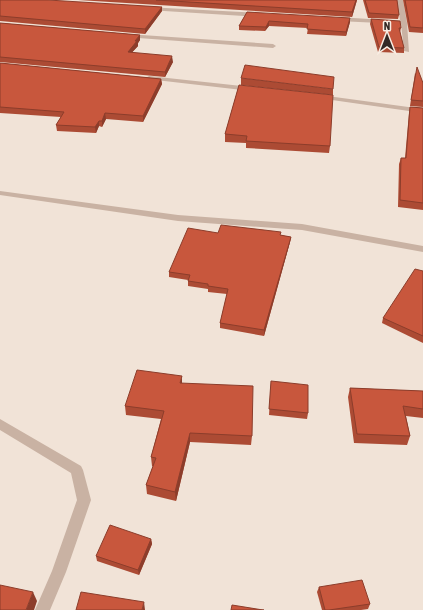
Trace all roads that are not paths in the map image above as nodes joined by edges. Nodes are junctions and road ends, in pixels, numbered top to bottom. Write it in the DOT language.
graph roads {
  1 [pos="400,0"];
  2 [pos="139,7"];
  3 [pos="265,15"];
  4 [pos="334,19"];
  5 [pos="404,23"];
  6 [pos="123,36"];
  7 [pos="273,46"];
  8 [pos="407,51"];
  9 [pos="140,77"];
  10 [pos="262,90"];
  11 [pos="315,96"];
  12 [pos="423,111"];
  13 [pos="0,193"];
  14 [pos="423,249"];
  15 [pos="0,424"];
  16 [pos="42,610"];
  1 -- 5 [label="street"];
  2 -- 3 [label="street"];
  4 -- 5 [label="street"];
  5 -- 8 [label="street"];
  6 -- 7 [label="street"];
  9 -- 10 [label="street"];
  11 -- 12 [label="street"];
  13 -- 14 [label="street"];
  15 -- 16 [label="street"];
}
